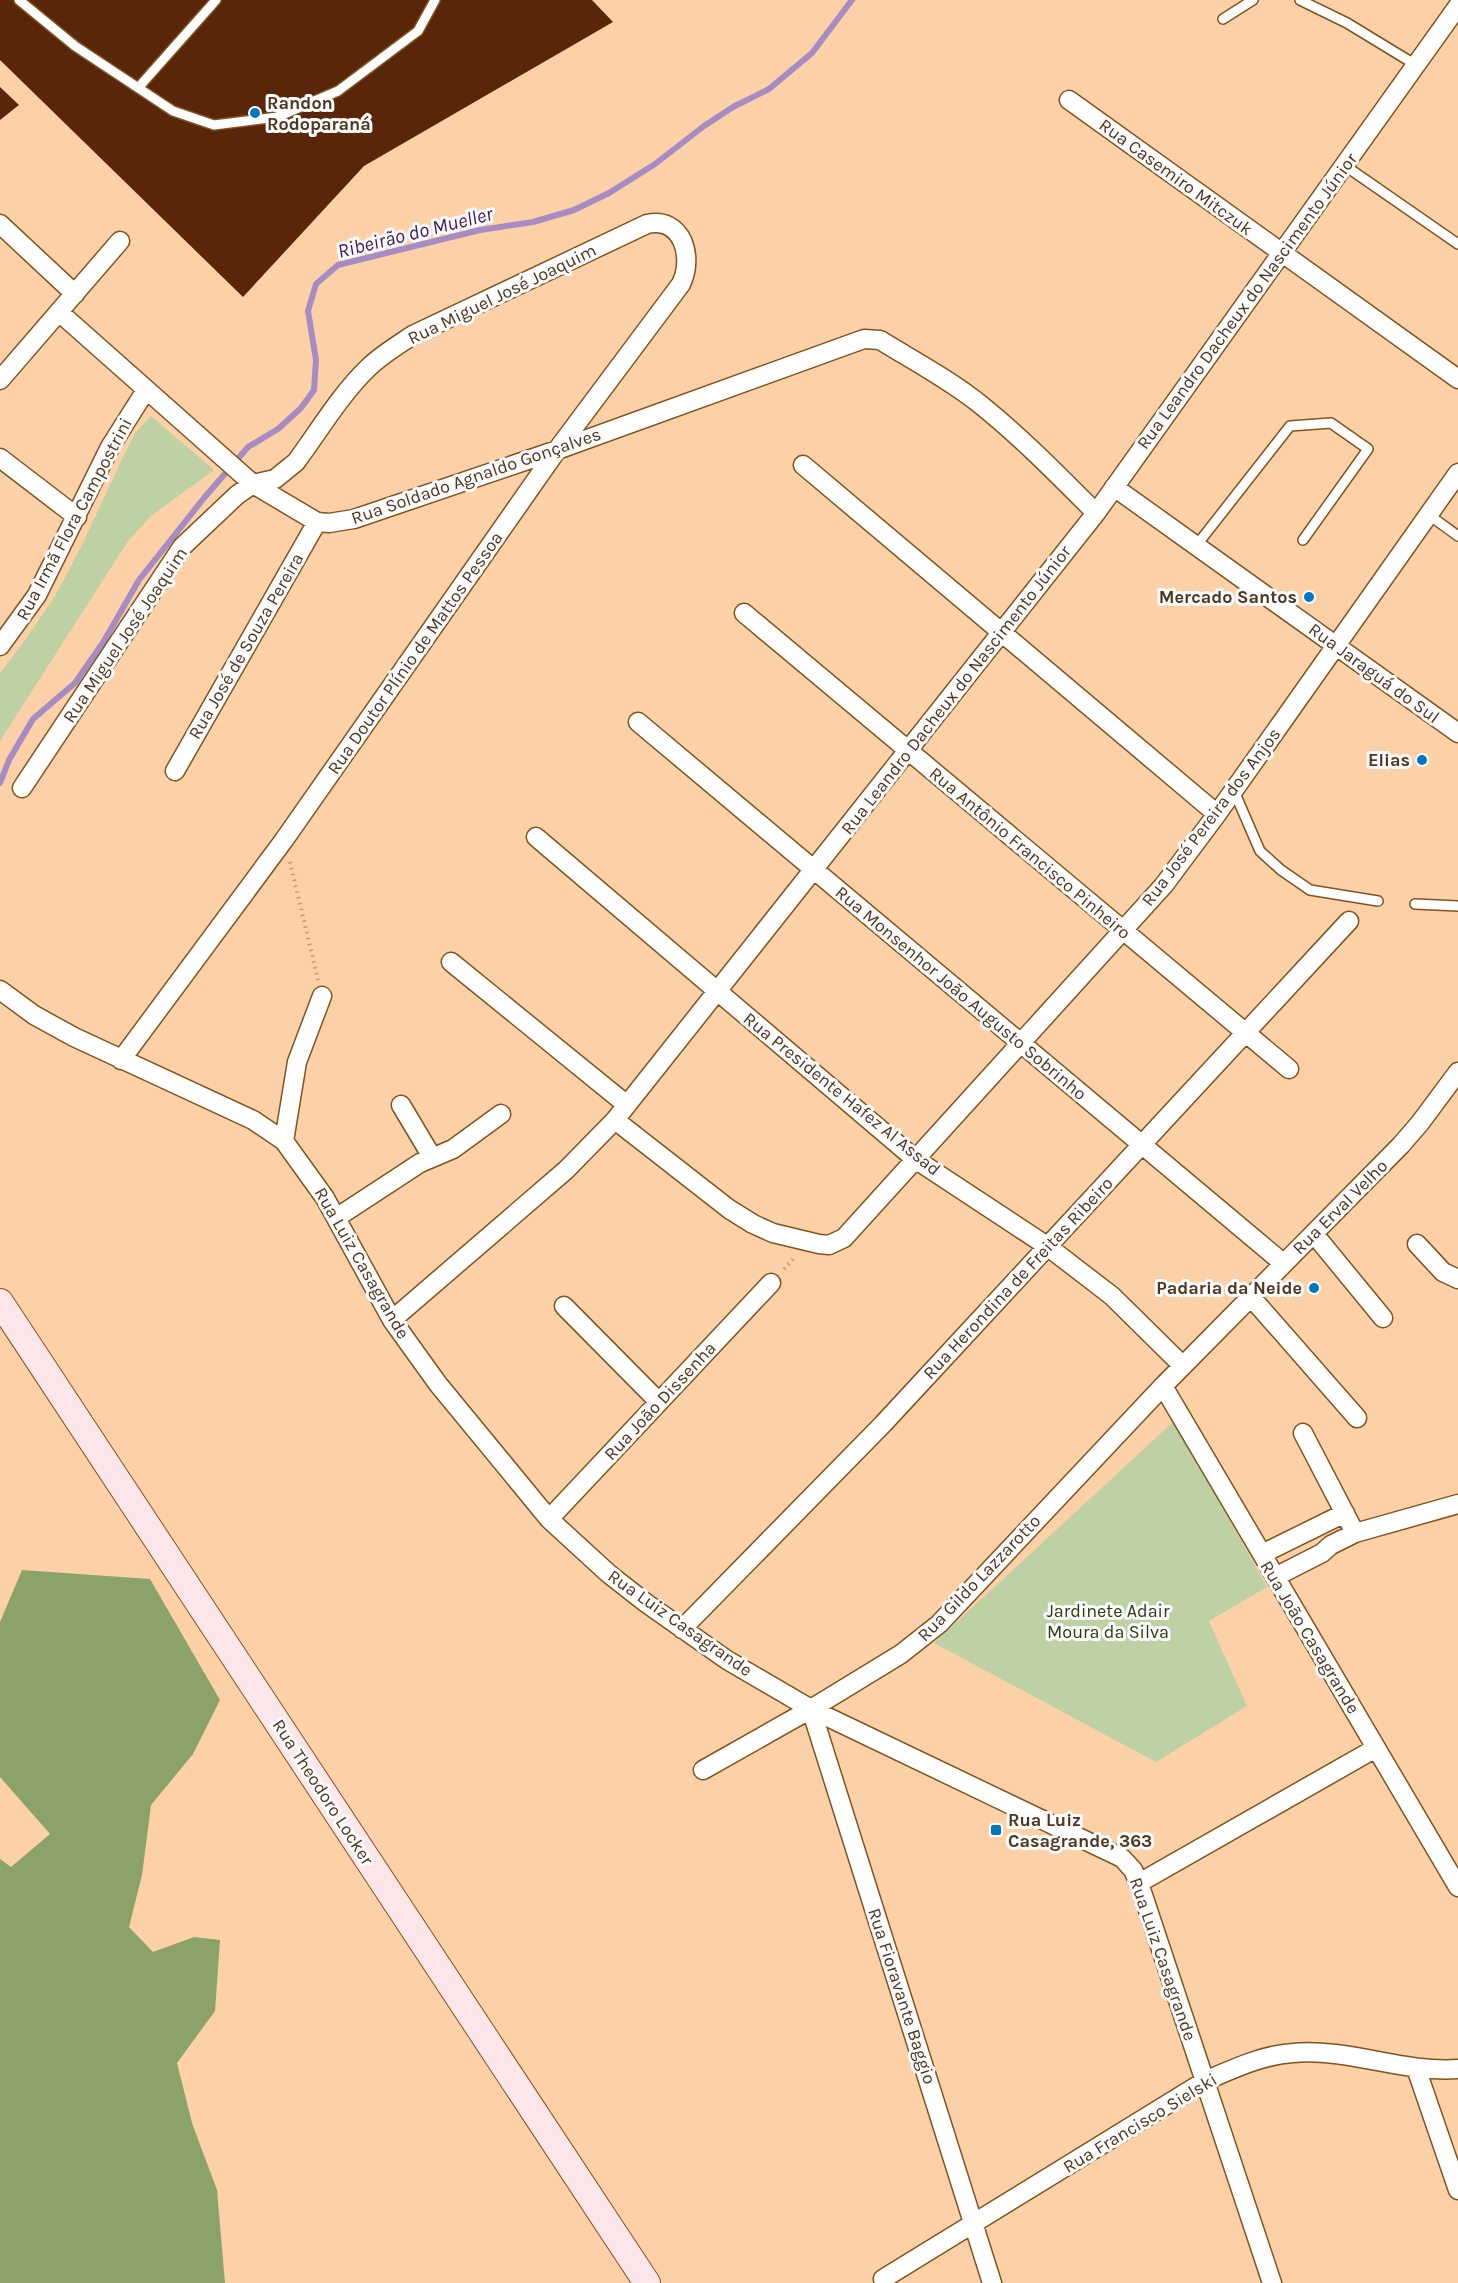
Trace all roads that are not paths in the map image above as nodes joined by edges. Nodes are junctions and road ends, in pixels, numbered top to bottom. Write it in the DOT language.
graph roads {
  1 [pos="19,0"];
  2 [pos="216,0"];
  3 [pos="435,0"];
  4 [pos="1253,0"];
  5 [pos="1300,0"];
  6 [pos="1458,6"];
  7 [pos="1223,19"];
  8 [pos="1416,65"];
  9 [pos="138,88"];
  10 [pos="1069,100"];
  11 [pos="1344,165"];
  12 [pos="0,224"];
  13 [pos="682,240"];
  14 [pos="120,241"];
  15 [pos="1458,244"];
  16 [pos="1282,253"];
  17 [pos="75,294"];
  18 [pos="59,312"];
  19 [pos="0,380"];
  20 [pos="1458,380"];
  21 [pos="146,390"];
  22 [pos="557,450"];
  23 [pos="0,458"];
  24 [pos="803,465"];
  25 [pos="1458,473"];
  26 [pos="247,479"];
  27 [pos="1114,488"];
  28 [pos="1096,513"];
  29 [pos="1429,515"];
  30 [pos="77,516"];
  31 [pos="317,522"];
  32 [pos="1458,536"];
  33 [pos="1303,540"];
  34 [pos="1196,546"];
  35 [pos="744,614"];
  36 [pos="1002,632"];
  37 [pos="0,646"];
  38 [pos="1336,646"];
  39 [pos="638,722"];
  40 [pos="1458,733"];
  41 [pos="908,750"];
  42 [pos="175,771"];
  43 [pos="22,788"];
  44 [pos="1234,791"];
  45 [pos="1217,814"];
  46 [pos="536,837"];
  47 [pos="814,869"];
  48 [pos="1378,902"];
  49 [pos="1415,904"];
  50 [pos="1458,906"];
  51 [pos="1349,921"];
  52 [pos="1122,929"];
  53 [pos="451,962"];
  54 [pos="0,990"];
  55 [pos="717,991"];
  56 [pos="322,996"];
  57 [pos="1246,1032"];
  58 [pos="1020,1042"];
  59 [pos="121,1060"];
  60 [pos="1290,1069"];
  61 [pos="1458,1072"];
  62 [pos="627,1105"];
  63 [pos="401,1106"];
  64 [pos="501,1114"];
  65 [pos="615,1120"];
  66 [pos="284,1141"];
  67 [pos="1142,1144"];
  68 [pos="432,1157"];
  69 [pos="915,1159"];
  70 [pos="336,1218"];
  71 [pos="1314,1234"];
  72 [pos="1417,1244"];
  73 [pos="1047,1246"];
  74 [pos="1283,1263"];
  75 [pos="1458,1279"];
  76 [pos="771,1283"];
  77 [pos="1251,1297"];
  78 [pos="0,1302"];
  79 [pos="564,1306"];
  80 [pos="1383,1318"];
  81 [pos="392,1320"];
  82 [pos="1183,1366"];
  83 [pos="1163,1386"];
  84 [pos="659,1402"];
  85 [pos="1357,1418"];
  86 [pos="1304,1433"];
  87 [pos="1458,1504"];
  88 [pos="1345,1513"];
  89 [pos="549,1519"];
  90 [pos="1355,1533"];
  91 [pos="1262,1554"];
  92 [pos="1275,1577"];
  93 [pos="682,1629"];
  94 [pos="811,1709"];
  95 [pos="1376,1748"];
  96 [pos="703,1770"];
  97 [pos="1139,1883"];
  98 [pos="1458,1887"];
  99 [pos="1416,2068"];
  100 [pos="1458,2069"];
  101 [pos="1205,2081"];
  102 [pos="1458,2190"];
  103 [pos="974,2223"];
  104 [pos="883,2279"];
  105 [pos="647,2283"];
  106 [pos="992,2283"];
  107 [pos="1272,2283"];
  1 -- 9 [label="lane"];
  2 -- 9 [label="lane"];
  3 -- 9 [label="lane"];
  4 -- 7 [label="lane"];
  5 -- 8 [label="lane"];
  6 -- 8 [label="street, Rua Leandro Dacheux do Nascimento Júnior"];
  8 -- 11 [label="street, Rua Leandro Dacheux do Nascimento Júnior"];
  10 -- 16 [label="street, Rua Casemiro Mitczuk"];
  11 -- 15 [label="lane"];
  11 -- 16 [label="street, Rua Leandro Dacheux do Nascimento Júnior"];
  12 -- 17 [label="street"];
  13 -- 22 [label="street, Rua Doutor Plínio de Mattos Pessoa"];
  13 -- 26 [label="street, Rua Miguel José Joaquim"];
  14 -- 17 [label="street"];
  16 -- 20 [label="street, Rua Casemiro Mitczuk"];
  16 -- 27 [label="street, Rua Leandro Dacheux do Nascimento Júnior"];
  17 -- 18 [label="street"];
  18 -- 19 [label="street"];
  18 -- 21 [label="street"];
  21 -- 26 [label="street"];
  21 -- 30 [label="street, Rua Irmã Flora Campostrini"];
  22 -- 28 [label="street, Rua Soldado Agnaldo Gonçalves"];
  22 -- 31 [label="street, Rua Soldado Agnaldo Gonçalves"];
  22 -- 59 [label="street, Rua Doutor Plínio de Mattos Pessoa"];
  23 -- 30 [label="street"];
  24 -- 36 [label="street"];
  25 -- 29 [label="street, Rua José Pereira dos Anjos"];
  26 -- 31 [label="street"];
  26 -- 43 [label="street, Rua Miguel José Joaquim"];
  27 -- 28 [label="street, Rua Leandro Dacheux do Nascimento Júnior"];
  27 -- 34 [label="street, Rua Jaraguá do Sul"];
  28 -- 36 [label="street, Rua Leandro Dacheux do Nascimento Júnior"];
  29 -- 32 [label="lane"];
  29 -- 38 [label="street, Rua José Pereira dos Anjos"];
  30 -- 37 [label="street, Rua Irmã Flora Campostrini"];
  31 -- 42 [label="street, Rua José de Souza Pereira"];
  33 -- 34 [label="lane"];
  34 -- 38 [label="street, Rua Jaraguá do Sul"];
  35 -- 41 [label="street, Rua Antônio Francisco Pinheiro"];
  36 -- 41 [label="street, Rua Leandro Dacheux do Nascimento Júnior"];
  36 -- 45 [label="street"];
  38 -- 40 [label="street, Rua Jaraguá do Sul"];
  38 -- 44 [label="street, Rua José Pereira dos Anjos"];
  39 -- 47 [label="street, Rua Monsenhor João Augusto Sobrinho"];
  41 -- 47 [label="street, Rua Leandro Dacheux do Nascimento Júnior"];
  41 -- 52 [label="street, Rua Antônio Francisco Pinheiro"];
  44 -- 45 [label="street, Rua José Pereira dos Anjos"];
  44 -- 48 [label="lane"];
  45 -- 52 [label="street, Rua José Pereira dos Anjos"];
  46 -- 55 [label="street, Rua Presidente Hafez Al Assad"];
  47 -- 55 [label="street, Rua Leandro Dacheux do Nascimento Júnior"];
  47 -- 58 [label="street, Rua Monsenhor João Augusto Sobrinho"];
  49 -- 50 [label="lane"];
  51 -- 57 [label="street, Rua Herondina de Freitas Ribeiro"];
  52 -- 57 [label="street, Rua Antônio Francisco Pinheiro"];
  52 -- 58 [label="street, Rua José Pereira dos Anjos"];
  53 -- 62 [label="street"];
  54 -- 59 [label="street, Rua Luiz Casagrande"];
  55 -- 62 [label="street, Rua Leandro Dacheux do Nascimento Júnior"];
  55 -- 69 [label="street, Rua Presidente Hafez Al Assad"];
  56 -- 66 [label="street"];
  57 -- 60 [label="street, Rua Antônio Francisco Pinheiro"];
  57 -- 67 [label="street, Rua Herondina de Freitas Ribeiro"];
  58 -- 67 [label="street, Rua Monsenhor João Augusto Sobrinho"];
  58 -- 69 [label="street, Rua José Pereira dos Anjos"];
  59 -- 66 [label="street, Rua Luiz Casagrande"];
  61 -- 71 [label="street, Rua Erval Velho"];
  62 -- 65 [label="street, Rua Leandro Dacheux do Nascimento Júnior"];
  63 -- 68 [label="street"];
  64 -- 68 [label="street"];
  65 -- 69 [label="street, Rua José Pereira dos Anjos"];
  65 -- 81 [label="street, Rua Leandro Dacheux do Nascimento Júnior"];
  66 -- 70 [label="street, Rua Luiz Casagrande"];
  67 -- 73 [label="street, Rua Herondina de Freitas Ribeiro"];
  67 -- 74 [label="street, Rua Monsenhor João Augusto Sobrinho"];
  68 -- 70 [label="street"];
  69 -- 73 [label="street, Rua Presidente Hafez Al Assad"];
  70 -- 81 [label="street, Rua Luiz Casagrande"];
  71 -- 74 [label="street, Rua Erval Velho"];
  71 -- 80 [label="street"];
  72 -- 75 [label="street"];
  73 -- 82 [label="street, Rua Presidente Hafez Al Assad"];
  73 -- 93 [label="street, Rua Herondina de Freitas Ribeiro"];
  74 -- 77 [label="street, Rua Erval Velho"];
  76 -- 84 [label="street, Rua João Dissenha"];
  77 -- 82 [label="street, Rua Erval Velho"];
  77 -- 85 [label="street"];
  78 -- 105 [label="main road, Rua Theodoro Locker"];
  79 -- 84 [label="street"];
  81 -- 89 [label="street, Rua Luiz Casagrande"];
  82 -- 83 [label="street, Rua Erval Velho"];
  83 -- 91 [label="street, Rua João Casagrande"];
  83 -- 94 [label="street, Rua Gildo Lazzarotto"];
  84 -- 89 [label="street, Rua João Dissenha"];
  86 -- 88 [label="street"];
  87 -- 90 [label="street"];
  88 -- 90 [label="street"];
  88 -- 91 [label="street"];
  89 -- 93 [label="street, Rua Luiz Casagrande"];
  90 -- 92 [label="street"];
  91 -- 92 [label="street, Rua João Casagrande"];
  92 -- 95 [label="street, Rua João Casagrande"];
  93 -- 94 [label="street, Rua Luiz Casagrande"];
  94 -- 96 [label="street, Rua Gildo Lazzarotto"];
  94 -- 97 [label="street, Rua Luiz Casagrande"];
  94 -- 103 [label="street, Rua Fioravante Baggio"];
  95 -- 97 [label="street"];
  95 -- 98 [label="street, Rua João Casagrande"];
  97 -- 101 [label="street, Rua Luiz Casagrande"];
  99 -- 100 [label="street, Rua Francisco Sielski"];
  99 -- 101 [label="street, Rua Francisco Sielski"];
  99 -- 102 [label="street"];
  101 -- 103 [label="street, Rua Francisco Sielski"];
  101 -- 107 [label="street, Rua Luiz Casagrande"];
  103 -- 104 [label="street, Rua Francisco Sielski"];
  103 -- 106 [label="street, Rua Fioravante Baggio"];
}
